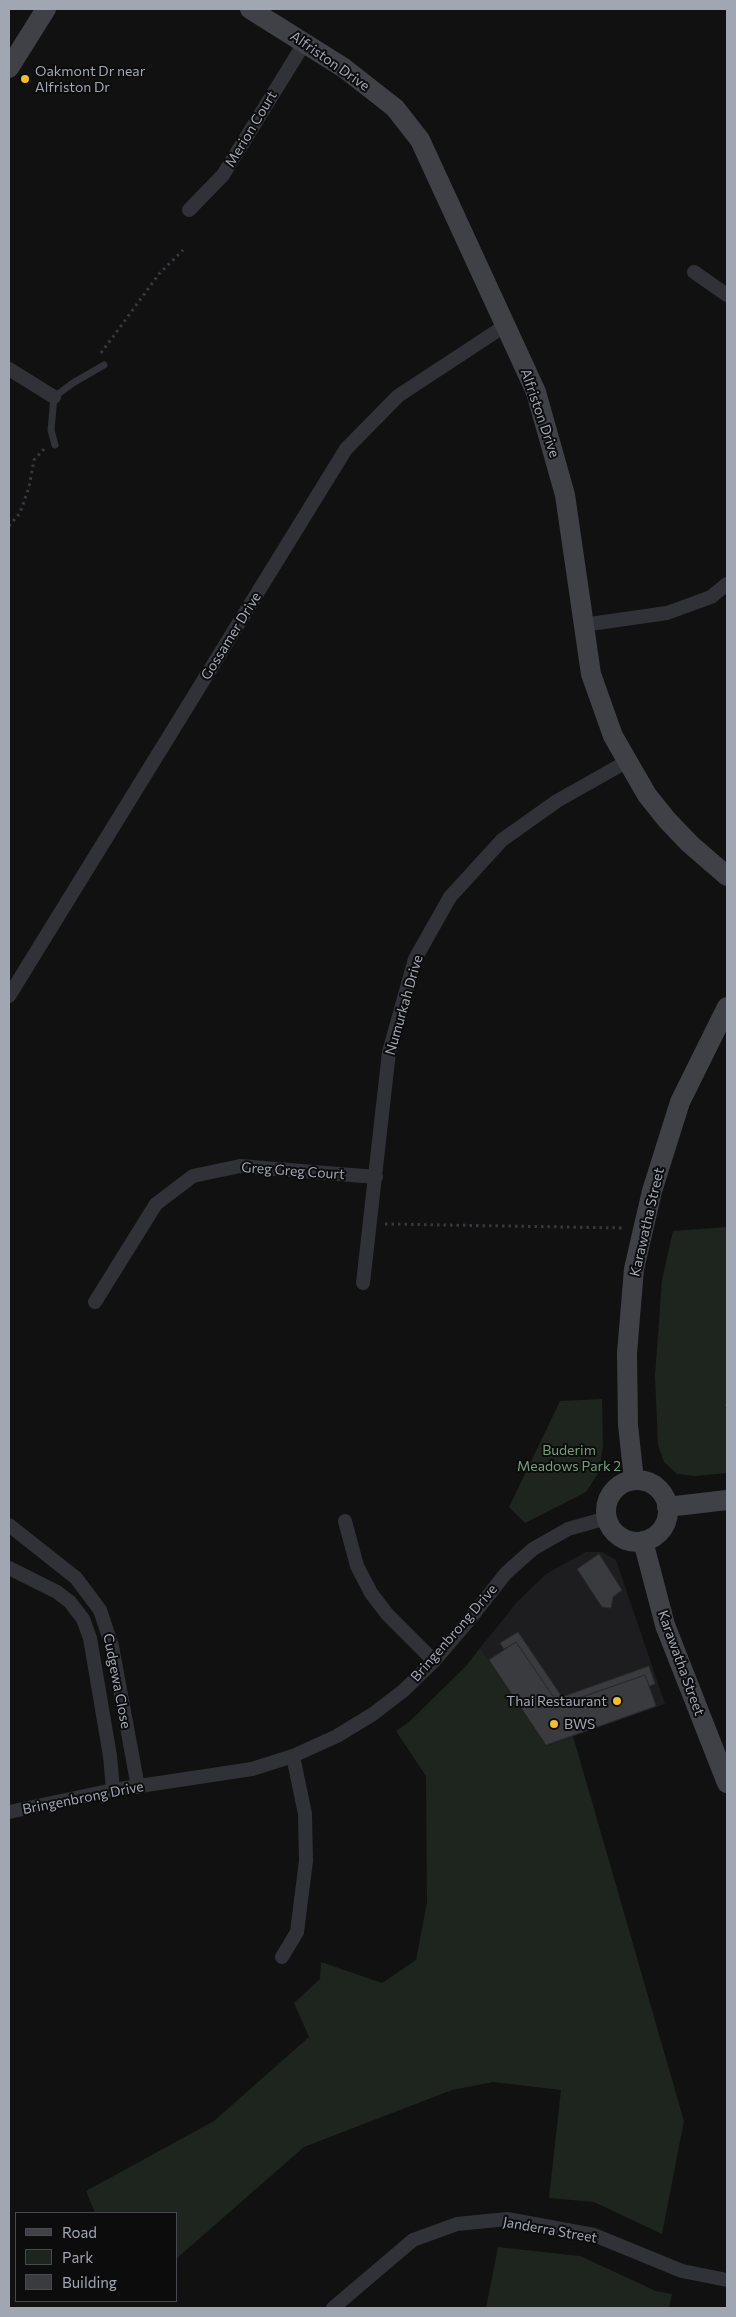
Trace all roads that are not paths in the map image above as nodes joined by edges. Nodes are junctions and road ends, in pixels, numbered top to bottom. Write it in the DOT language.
graph roads {
  1 [pos="46,9"];
  2 [pos="250,9"];
  3 [pos="304,42"];
  4 [pos="9,68"];
  5 [pos="189,210"];
  6 [pos="694,272"];
  7 [pos="727,295"];
  8 [pos="506,325"];
  9 [pos="104,365"];
  10 [pos="9,369"];
  11 [pos="54,397"];
  12 [pos="54,443"];
  13 [pos="727,584"];
  14 [pos="583,625"];
  15 [pos="626,762"];
  16 [pos="727,876"];
  17 [pos="9,996"];
  18 [pos="727,1007"];
  19 [pos="376,1177"];
  20 [pos="363,1283"];
  21 [pos="95,1302"];
  22 [pos="634,1480"];
  23 [pos="727,1500"];
  24 [pos="668,1507"];
  25 [pos="607,1518"];
  26 [pos="345,1522"];
  27 [pos="9,1525"];
  28 [pos="643,1542"];
  29 [pos="9,1568"];
  30 [pos="434,1661"];
  31 [pos="293,1756"];
  32 [pos="727,1783"];
  33 [pos="138,1787"];
  34 [pos="113,1790"];
  35 [pos="9,1812"];
  36 [pos="282,1957"];
  37 [pos="727,2280"];
  38 [pos="333,2308"];
  1 -- 4 [label="street"];
  2 -- 3 [label="street, Alfriston Drive"];
  3 -- 5 [label="street, Merion Court"];
  3 -- 8 [label="street, Alfriston Drive"];
  6 -- 7 [label="street"];
  8 -- 14 [label="street, Alfriston Drive"];
  8 -- 17 [label="street, Gossamer Drive"];
  9 -- 11 [label="lane"];
  10 -- 11 [label="street"];
  11 -- 12 [label="lane"];
  13 -- 14 [label="street"];
  14 -- 15 [label="street, Alfriston Drive"];
  15 -- 16 [label="street, Alfriston Drive"];
  15 -- 19 [label="street, Numurkah Drive"];
  18 -- 22 [label="street, Karawatha Street"];
  19 -- 20 [label="street, Numurkah Drive"];
  19 -- 21 [label="street, Greg Greg Court"];
  22 -- 24 [label="street"];
  22 -- 25 [label="street"];
  23 -- 24 [label="street"];
  24 -- 28 [label="street"];
  25 -- 28 [label="street"];
  25 -- 30 [label="street, Bringenbrong Drive"];
  26 -- 30 [label="street"];
  27 -- 33 [label="street, Cudgewa Close"];
  28 -- 32 [label="street, Karawatha Street"];
  29 -- 34 [label="street, Cudgewa Close"];
  30 -- 31 [label="street, Bringenbrong Drive"];
  31 -- 33 [label="street, Bringenbrong Drive"];
  31 -- 36 [label="street"];
  33 -- 34 [label="street, Bringenbrong Drive"];
  34 -- 35 [label="street, Bringenbrong Drive"];
  37 -- 38 [label="street, Janderra Street"];
}
